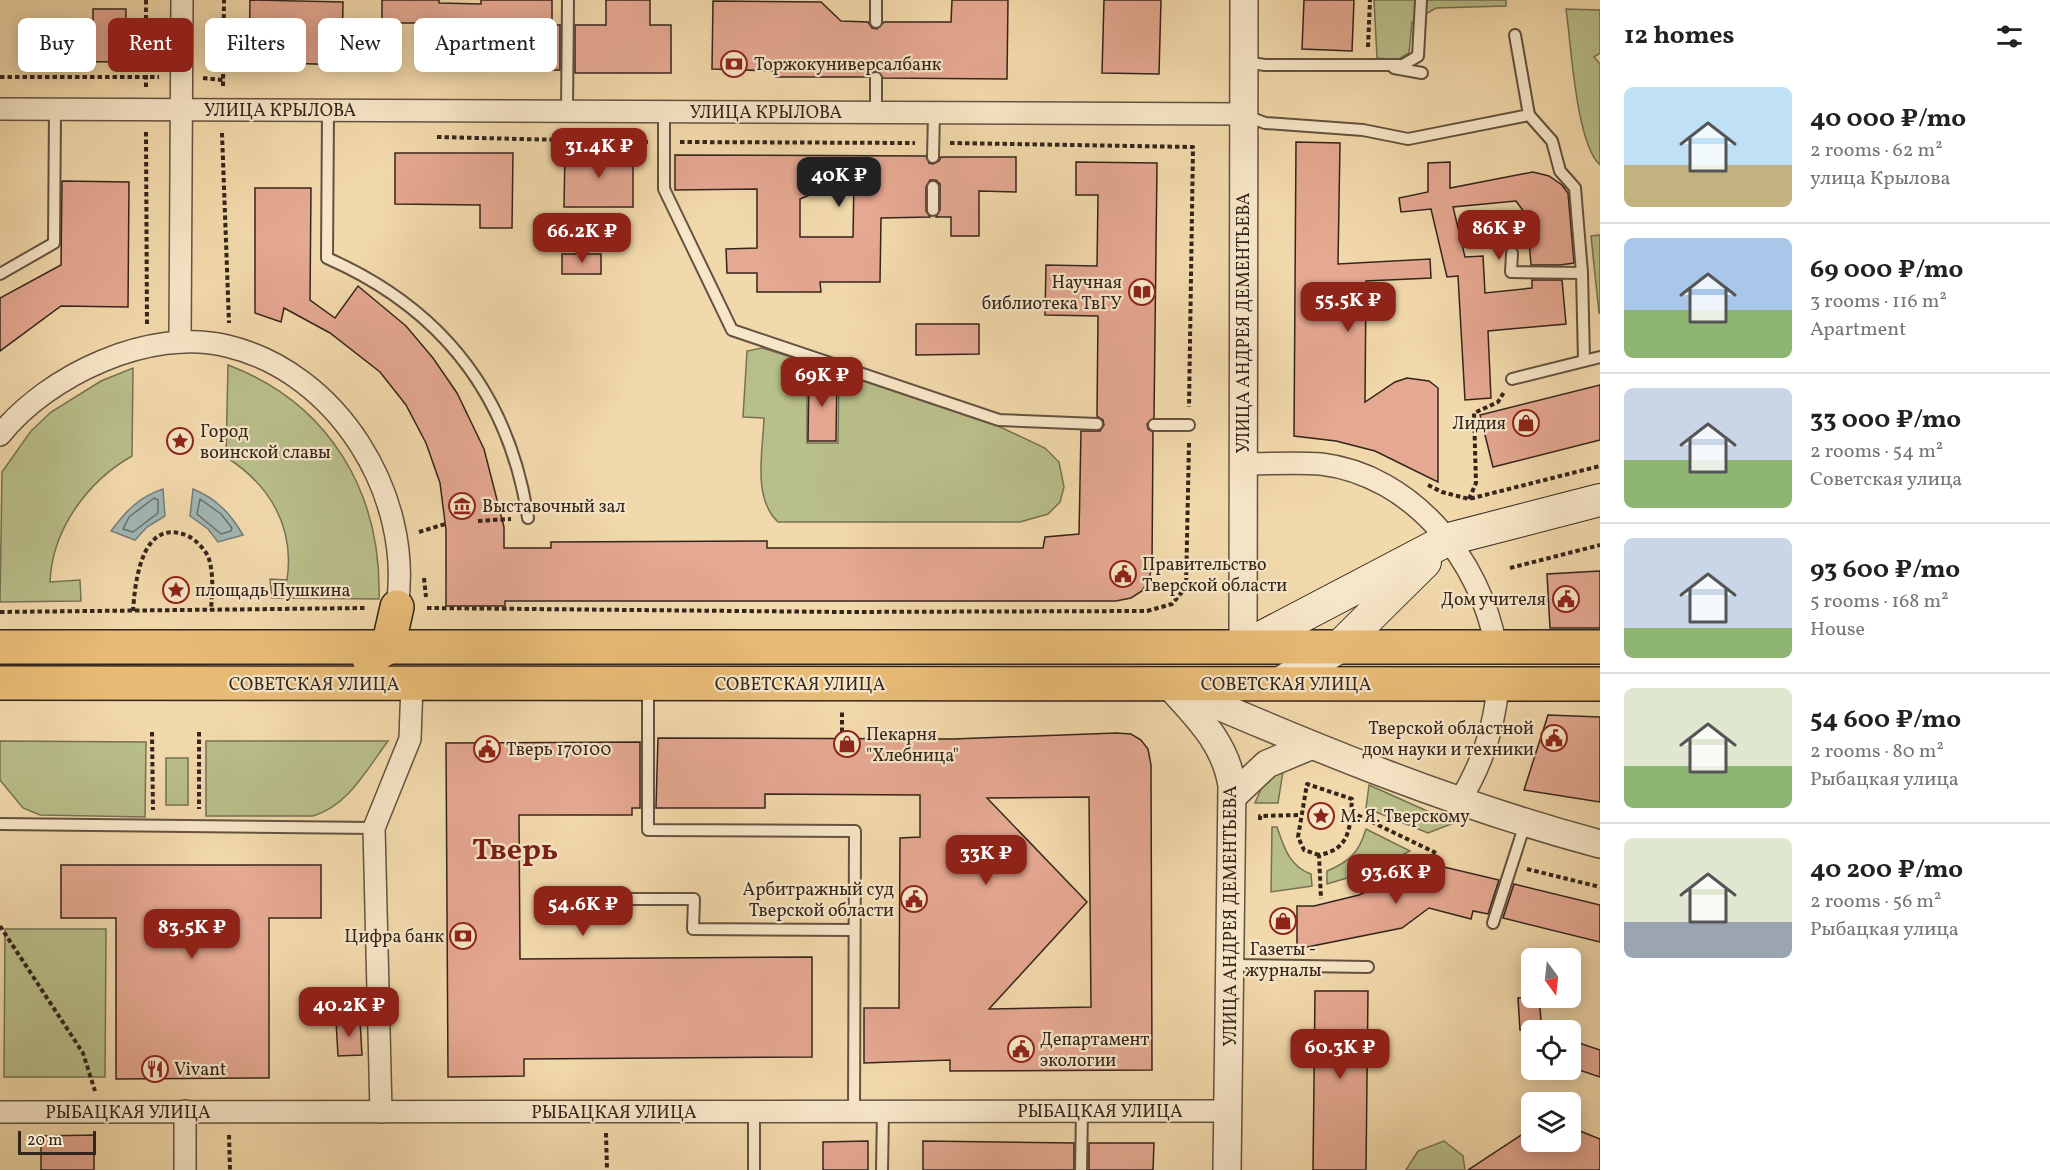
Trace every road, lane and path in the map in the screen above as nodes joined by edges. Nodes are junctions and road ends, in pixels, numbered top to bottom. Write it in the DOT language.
graph roads {
  1 [pos="146,0"];
  2 [pos="182,0"];
  3 [pos="224,0"];
  4 [pos="568,0"];
  5 [pos="876,0"];
  6 [pos="1244,0"];
  7 [pos="1370,0"];
  8 [pos="1421,0"];
  9 [pos="876,22"];
  10 [pos="1515,35"];
  11 [pos="1244,62"];
  12 [pos="1371,65"];
  13 [pos="1422,73"];
  14 [pos="0,77"];
  15 [pos="146,77"];
  16 [pos="182,77"];
  17 [pos="876,78"];
  18 [pos="223,80"];
  19 [pos="0,109"];
  20 [pos="55,109"];
  21 [pos="146,110"];
  22 [pos="182,110"];
  23 [pos="222,110"];
  24 [pos="328,111"];
  25 [pos="567,112"];
  26 [pos="664,112"];
  27 [pos="876,113"];
  28 [pos="933,113"];
  29 [pos="1243,114"];
  30 [pos="1528,115"];
  31 [pos="933,157"];
  32 [pos="933,187"];
  33 [pos="933,210"];
  34 [pos="1512,253"];
  35 [pos="1582,273"];
  36 [pos="0,274"];
  37 [pos="147,335"];
  38 [pos="180,342"];
  39 [pos="1600,357"];
  40 [pos="1584,361"];
  41 [pos="1512,379"];
  42 [pos="1097,424"];
  43 [pos="1154,425"];
  44 [pos="1189,425"];
  45 [pos="0,435"];
  46 [pos="1243,464"];
  47 [pos="1600,465"];
  48 [pos="1426,483"];
  49 [pos="1469,499"];
  50 [pos="1600,500"];
  51 [pos="528,518"];
  52 [pos="478,521"];
  53 [pos="445,524"];
  54 [pos="1449,538"];
  55 [pos="420,543"];
  56 [pos="1600,545"];
  57 [pos="1510,568"];
  58 [pos="424,576"];
  59 [pos="412,608"];
  60 [pos="211,610"];
  61 [pos="133,611"];
  62 [pos="0,612"];
  63 [pos="3,647"];
  64 [pos="388,647"];
  65 [pos="1243,647"];
  66 [pos="1339,647"];
  67 [pos="1496,647"];
  68 [pos="1600,647"];
  69 [pos="0,683"];
  70 [pos="333,684"];
  71 [pos="412,684"];
  72 [pos="648,684"];
  73 [pos="1168,684"];
  74 [pos="1279,684"];
  75 [pos="1498,684"];
  76 [pos="1600,684"];
  77 [pos="152,732"];
  78 [pos="199,732"];
  79 [pos="1310,746"];
  80 [pos="1233,796"];
  81 [pos="1459,802"];
  82 [pos="1351,812"];
  83 [pos="1300,815"];
  84 [pos="0,824"];
  85 [pos="1525,824"];
  86 [pos="153,825"];
  87 [pos="199,826"];
  88 [pos="1260,827"];
  89 [pos="374,828"];
  90 [pos="1600,844"];
  91 [pos="1436,853"];
  92 [pos="1319,855"];
  93 [pos="1512,865"];
  94 [pos="1600,887"];
  95 [pos="1321,898"];
  96 [pos="550,899"];
  97 [pos="1493,923"];
  98 [pos="0,926"];
  99 [pos="855,930"];
  100 [pos="1230,965"];
  101 [pos="1368,967"];
  102 [pos="96,1094"];
  103 [pos="854,1111"];
  104 [pos="883,1111"];
  105 [pos="0,1112"];
  106 [pos="185,1112"];
  107 [pos="381,1112"];
  108 [pos="606,1112"];
  109 [pos="754,1112"];
  110 [pos="1082,1112"];
  111 [pos="1228,1112"];
  112 [pos="185,1170"];
  113 [pos="607,1170"];
  114 [pos="754,1170"];
  115 [pos="882,1170"];
  116 [pos="1081,1170"];
  117 [pos="1227,1170"];
  1 -- 15 [label="path"];
  2 -- 16 [label="street"];
  3 -- 18 [label="path"];
  4 -- 25 [label="lane"];
  5 -- 9 [label="lane"];
  6 -- 11 [label="street, УЛИЦА АНДРЕЯ ДЕМЕНТЬЕВА"];
  7 -- 12 [label="path"];
  8 -- 12 [label="lane"];
  10 -- 30 [label="lane"];
  11 -- 12 [label="lane"];
  11 -- 29 [label="street, УЛИЦА АНДРЕЯ ДЕМЕНТЬЕВА"];
  12 -- 13 [label="lane"];
  14 -- 15 [label="path"];
  15 -- 16 [label="path"];
  15 -- 21 [label="path"];
  16 -- 18 [label="path"];
  16 -- 22 [label="street"];
  17 -- 27 [label="lane"];
  18 -- 23 [label="path"];
  19 -- 20 [label="street, УЛИЦА КРЫЛОВА"];
  20 -- 21 [label="street, УЛИЦА КРЫЛОВА"];
  20 -- 36 [label="lane"];
  21 -- 22 [label="street, УЛИЦА КРЫЛОВА"];
  21 -- 37 [label="path"];
  22 -- 23 [label="street, УЛИЦА КРЫЛОВА"];
  22 -- 38 [label="street"];
  23 -- 24 [label="street, УЛИЦА КРЫЛОВА"];
  24 -- 25 [label="street, УЛИЦА КРЫЛОВА"];
  24 -- 51 [label="lane"];
  25 -- 26 [label="street, УЛИЦА КРЫЛОВА"];
  26 -- 27 [label="street, УЛИЦА КРЫЛОВА"];
  26 -- 42 [label="lane"];
  27 -- 28 [label="street, УЛИЦА КРЫЛОВА"];
  28 -- 29 [label="street, УЛИЦА КРЫЛОВА"];
  28 -- 31 [label="lane"];
  29 -- 30 [label="lane"];
  29 -- 46 [label="street, УЛИЦА АНДРЕЯ ДЕМЕНТЬЕВА"];
  30 -- 35 [label="lane"];
  32 -- 33 [label="lane"];
  34 -- 35 [label="lane"];
  35 -- 40 [label="lane"];
  38 -- 45 [label="street"];
  38 -- 59 [label="street"];
  39 -- 40 [label="lane"];
  40 -- 41 [label="lane"];
  41 -- 49 [label="path"];
  43 -- 44 [label="lane"];
  44 -- 59 [label="path"];
  46 -- 54 [label="street"];
  46 -- 65 [label="street, УЛИЦА АНДРЕЯ ДЕМЕНТЬЕВА"];
  47 -- 49 [label="path"];
  48 -- 49 [label="path"];
  50 -- 54 [label="main road"];
  51 -- 52 [label="path"];
  53 -- 55 [label="path"];
  54 -- 65 [label="main road"];
  54 -- 66 [label="main road"];
  54 -- 67 [label="street"];
  56 -- 57 [label="path"];
  58 -- 59 [label="path"];
  59 -- 60 [label="path"];
  59 -- 64 [label="main road"];
  60 -- 61 [label="path"];
  60 -- 61 [label="path"];
  61 -- 62 [label="path"];
  63 -- 64 [label="main road, СОВЕТСКАЯ УЛИЦА"];
  64 -- 65 [label="main road, СОВЕТСКАЯ УЛИЦА"];
  64 -- 70 [label="main road"];
  65 -- 66 [label="main road, СОВЕТСКАЯ УЛИЦА"];
  66 -- 67 [label="main road, СОВЕТСКАЯ УЛИЦА"];
  66 -- 74 [label="main road"];
  67 -- 68 [label="main road, СОВЕТСКАЯ УЛИЦА"];
  69 -- 70 [label="main road, СОВЕТСКАЯ УЛИЦА"];
  70 -- 71 [label="main road, СОВЕТСКАЯ УЛИЦА"];
  71 -- 72 [label="main road, СОВЕТСКАЯ УЛИЦА"];
  71 -- 89 [label="street"];
  72 -- 73 [label="main road, СОВЕТСКАЯ УЛИЦА"];
  72 -- 99 [label="lane"];
  73 -- 74 [label="main road, СОВЕТСКАЯ УЛИЦА"];
  73 -- 79 [label="street"];
  73 -- 80 [label="street, УЛИЦА АНДРЕЯ ДЕМЕНТЬЕВА"];
  74 -- 75 [label="main road, СОВЕТСКАЯ УЛИЦА"];
  75 -- 76 [label="main road, СОВЕТСКАЯ УЛИЦА"];
  75 -- 81 [label="street"];
  77 -- 86 [label="path"];
  78 -- 87 [label="path"];
  79 -- 80 [label="street"];
  79 -- 81 [label="street"];
  80 -- 100 [label="street, УЛИЦА АНДРЕЯ ДЕМЕНТЬЕВА"];
  81 -- 85 [label="street"];
  82 -- 83 [label="path"];
  82 -- 91 [label="path"];
  82 -- 92 [label="path"];
  83 -- 88 [label="path"];
  83 -- 92 [label="path"];
  84 -- 86 [label="lane"];
  85 -- 90 [label="street"];
  85 -- 93 [label="lane"];
  86 -- 87 [label="lane"];
  87 -- 89 [label="lane"];
  89 -- 107 [label="street"];
  92 -- 95 [label="path"];
  93 -- 94 [label="path"];
  93 -- 97 [label="lane"];
  96 -- 99 [label="lane"];
  98 -- 102 [label="path"];
  99 -- 103 [label="lane"];
  100 -- 101 [label="lane"];
  100 -- 111 [label="street, УЛИЦА АНДРЕЯ ДЕМЕНТЬЕВА"];
  103 -- 104 [label="street, РЫБАЦКАЯ УЛИЦА"];
  103 -- 109 [label="street, РЫБАЦКАЯ УЛИЦА"];
  104 -- 110 [label="street, РЫБАЦКАЯ УЛИЦА"];
  104 -- 115 [label="lane"];
  105 -- 106 [label="street, РЫБАЦКАЯ УЛИЦА"];
  106 -- 107 [label="street, РЫБАЦКАЯ УЛИЦА"];
  106 -- 112 [label="street"];
  107 -- 108 [label="street, РЫБАЦКАЯ УЛИЦА"];
  108 -- 109 [label="street, РЫБАЦКАЯ УЛИЦА"];
  108 -- 113 [label="path"];
  109 -- 114 [label="lane"];
  110 -- 111 [label="street, РЫБАЦКАЯ УЛИЦА"];
  110 -- 116 [label="lane"];
  111 -- 117 [label="street, УЛИЦА АНДРЕЯ ДЕМЕНТЬЕВА"];
}
